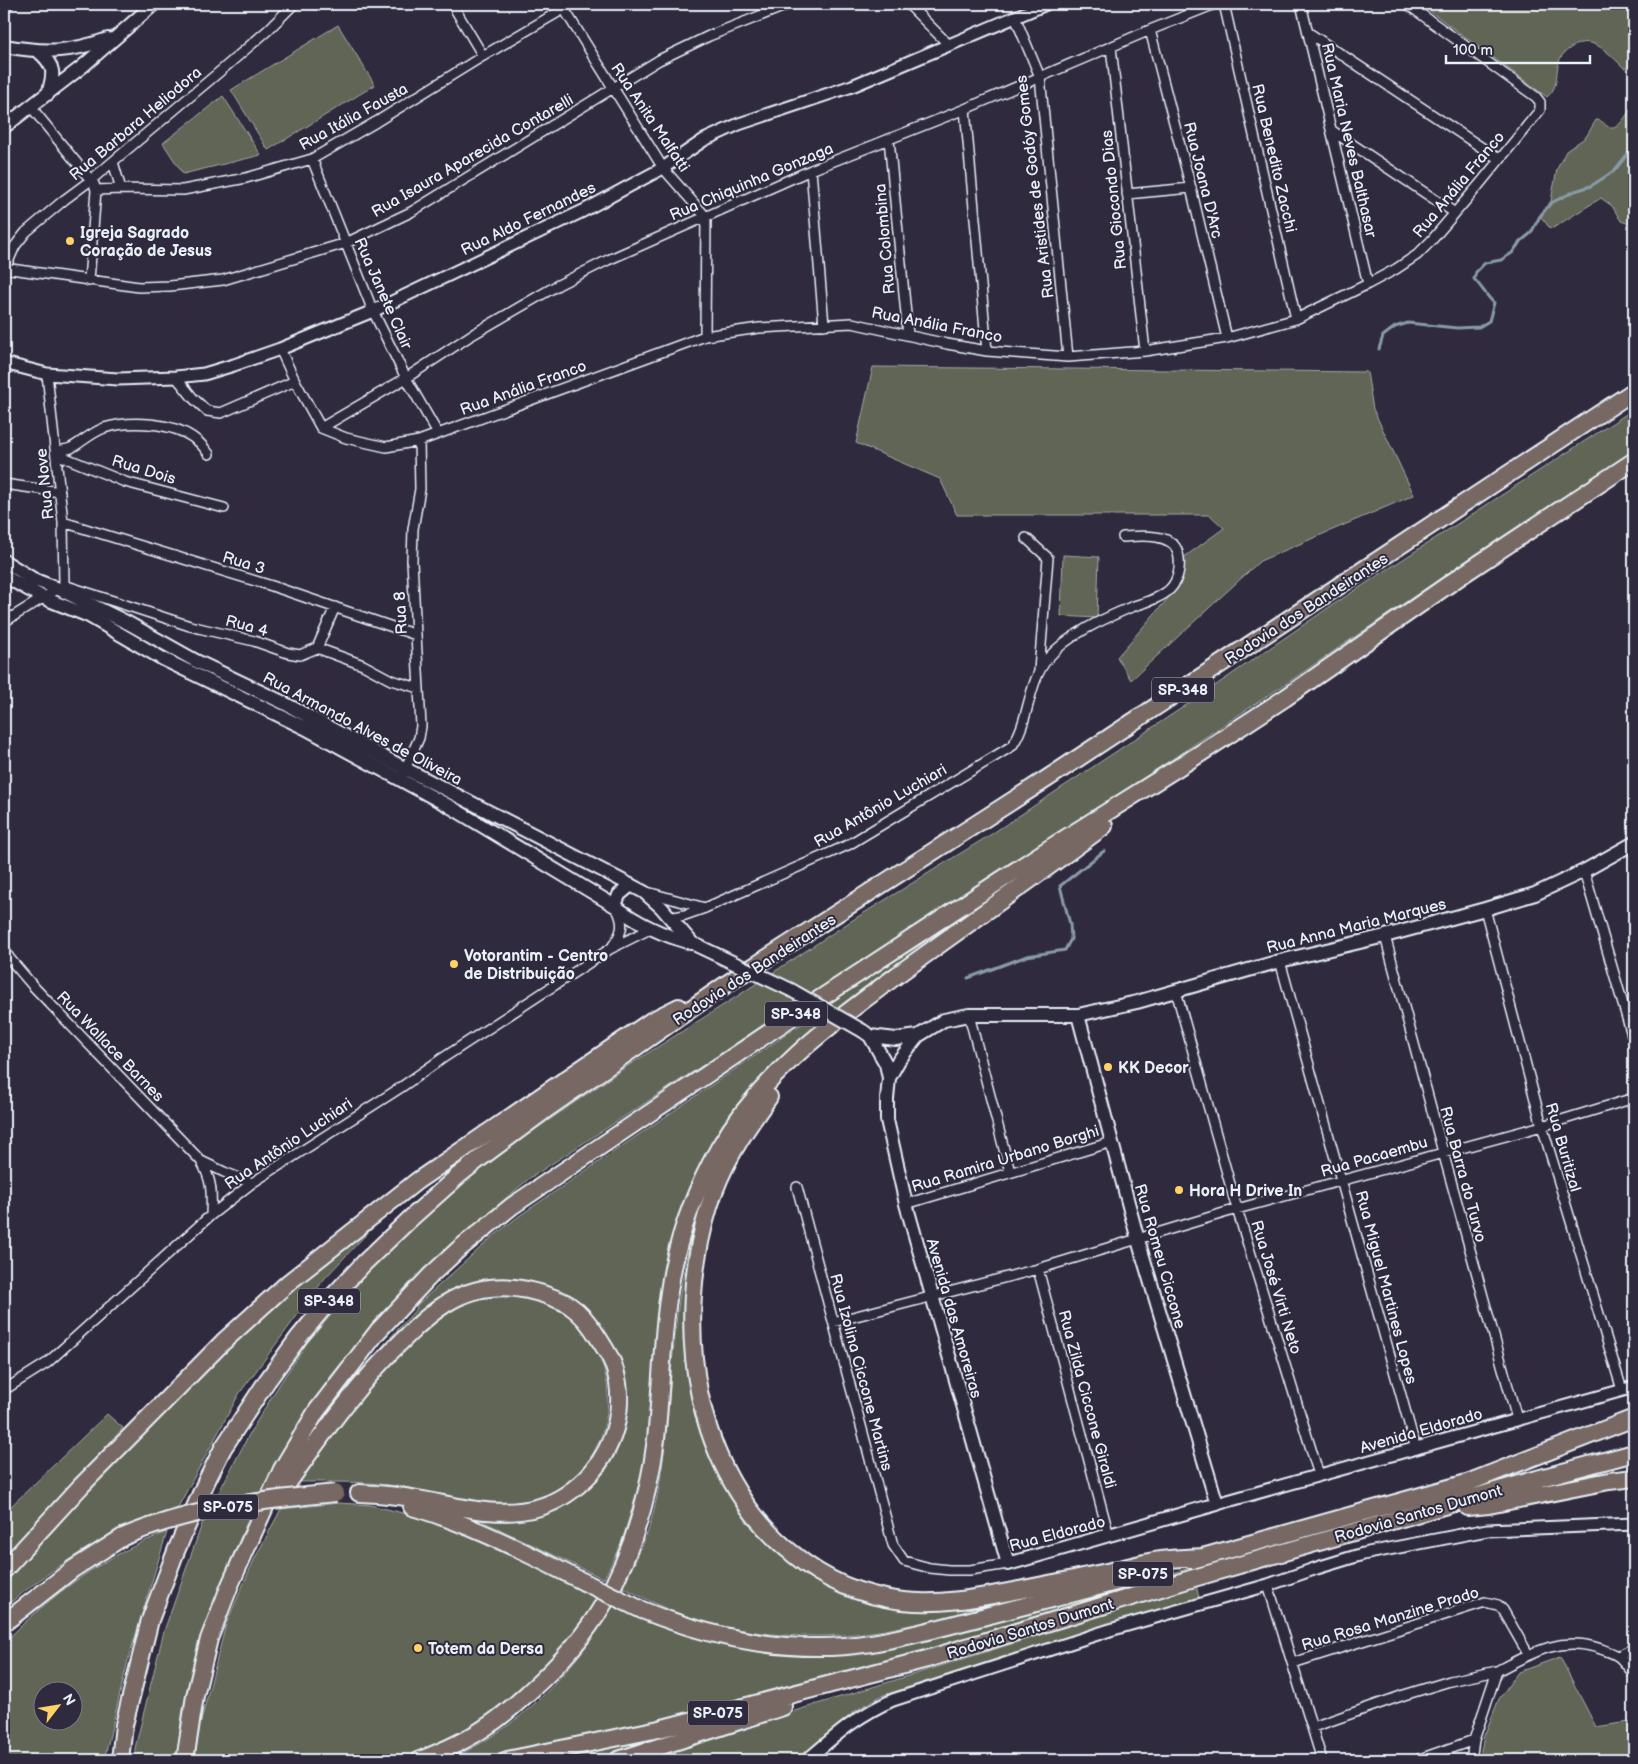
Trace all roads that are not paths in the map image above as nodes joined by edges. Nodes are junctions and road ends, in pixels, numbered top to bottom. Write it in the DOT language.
graph roads {
  1 [pos="9,4"];
  2 [pos="154,4"];
  3 [pos="294,4"];
  4 [pos="452,4"];
  5 [pos="790,4"];
  6 [pos="908,4"];
  7 [pos="1046,4"];
  8 [pos="1215,4"];
  9 [pos="1224,4"];
  10 [pos="1301,4"];
  11 [pos="1407,4"];
  12 [pos="566,5"];
  13 [pos="4,8"];
  14 [pos="1015,17"];
  15 [pos="1150,30"];
  16 [pos="1309,33"];
  17 [pos="115,37"];
  18 [pos="949,45"];
  19 [pos="4,46"];
  20 [pos="1111,46"];
  21 [pos="38,51"];
  22 [pos="482,56"];
  23 [pos="1040,77"];
  24 [pos="613,89"];
  25 [pos="48,94"];
  26 [pos="31,107"];
  27 [pos="965,109"];
  28 [pos="4,127"];
  29 [pos="1331,130"];
  30 [pos="889,139"];
  31 [pos="312,159"];
  32 [pos="1499,159"];
  33 [pos="113,162"];
  34 [pos="663,168"];
  35 [pos="811,170"];
  36 [pos="91,180"];
  37 [pos="1191,188"];
  38 [pos="121,189"];
  39 [pos="96,190"];
  40 [pos="1127,194"];
  41 [pos="1455,213"];
  42 [pos="706,217"];
  43 [pos="346,243"];
  44 [pos="4,270"];
  45 [pos="89,281"];
  46 [pos="1368,284"];
  47 [pos="373,311"];
  48 [pos="1296,318"];
  49 [pos="824,325"];
  50 [pos="908,335"];
  51 [pos="705,336"];
  52 [pos="1227,338"];
  53 [pos="280,349"];
  54 [pos="987,351"];
  55 [pos="1145,351"];
  56 [pos="1068,357"];
  57 [pos="4,363"];
  58 [pos="47,374"];
  59 [pos="176,377"];
  60 [pos="406,378"];
  61 [pos="295,381"];
  62 [pos="1634,391"];
  63 [pos="321,428"];
  64 [pos="438,434"];
  65 [pos="419,441"];
  66 [pos="56,453"];
  67 [pos="209,454"];
  68 [pos="1634,461"];
  69 [pos="4,484"];
  70 [pos="60,492"];
  71 [pos="224,508"];
  72 [pos="63,522"];
  73 [pos="1124,537"];
  74 [pos="1026,538"];
  75 [pos="4,561"];
  76 [pos="4,576"];
  77 [pos="62,587"];
  78 [pos="44,598"];
  79 [pos="335,608"];
  80 [pos="4,622"];
  81 [pos="416,635"];
  82 [pos="317,648"];
  83 [pos="1039,671"];
  84 [pos="419,688"];
  85 [pos="1201,753"];
  86 [pos="403,774"];
  87 [pos="1634,843"];
  88 [pos="1584,871"];
  89 [pos="631,885"];
  90 [pos="644,892"];
  91 [pos="615,906"];
  92 [pos="705,908"];
  93 [pos="1485,909"];
  94 [pos="669,918"];
  95 [pos="650,929"];
  96 [pos="1385,936"];
  97 [pos="694,944"];
  98 [pos="4,949"];
  99 [pos="610,949"];
  100 [pos="1280,961"];
  101 [pos="728,983"];
  102 [pos="1176,992"];
  103 [pos="850,1011"];
  104 [pos="969,1015"];
  105 [pos="1078,1015"];
  106 [pos="867,1034"];
  107 [pos="918,1036"];
  108 [pos="1634,1042"];
  109 [pos="889,1078"];
  110 [pos="1634,1098"];
  111 [pos="1542,1126"];
  112 [pos="1112,1142"];
  113 [pos="1442,1152"];
  114 [pos="201,1161"];
  115 [pos="1010,1172"];
  116 [pos="1342,1180"];
  117 [pos="252,1183"];
  118 [pos="797,1187"];
  119 [pos="906,1204"];
  120 [pos="1238,1209"];
  121 [pos="212,1214"];
  122 [pos="1138,1240"];
  123 [pos="1038,1269"];
  124 [pos="932,1298"];
  125 [pos="833,1322"];
  126 [pos="1634,1387"];
  127 [pos="4,1390"];
  128 [pos="1622,1390"];
  129 [pos="1634,1418"];
  130 [pos="1517,1419"];
  131 [pos="1416,1449"];
  132 [pos="1634,1453"];
  133 [pos="1319,1475"];
  134 [pos="1634,1478"];
  135 [pos="359,1493"];
  136 [pos="1217,1504"];
  137 [pos="1438,1508"];
  138 [pos="1634,1524"];
  139 [pos="253,1535"];
  140 [pos="1109,1536"];
  141 [pos="1203,1557"];
  142 [pos="904,1561"];
  143 [pos="1008,1564"];
  144 [pos="4,1570"];
  145 [pos="1268,1585"];
  146 [pos="32,1600"];
  147 [pos="4,1622"];
  148 [pos="4,1629"];
  149 [pos="1634,1648"];
  150 [pos="1528,1654"];
  151 [pos="1618,1656"];
  152 [pos="927,1659"];
  153 [pos="1293,1663"];
  154 [pos="1497,1671"];
  155 [pos="1634,1674"];
  156 [pos="1313,1727"];
  157 [pos="1474,1740"];
  158 [pos="120,1760"];
  159 [pos="185,1760"];
  160 [pos="420,1760"];
  161 [pos="507,1760"];
  162 [pos="618,1760"];
  163 [pos="807,1760"];
  164 [pos="1322,1760"];
  165 [pos="1417,1760"];
  166 [pos="1471,1760"];
  1 -- 13 [label="street"];
  2 -- 17 [label="main road"];
  3 -- 33 [label="street, Rua Barbara Heliodora"];
  4 -- 22 [label="street"];
  5 -- 24 [label="street, Rua Isaura Aparecida Contarelli"];
  6 -- 18 [label="street"];
  7 -- 14 [label="street, Rua Aldo Fernandes"];
  8 -- 15 [label="street, Rua Chiquinha Gonzaga"];
  9 -- 48 [label="street, Rua Benedito Zacchi"];
  10 -- 16 [label="street, Rua Maria Neves Balthasar"];
  11 -- 32 [label="street, Rua Anália Franco"];
  12 -- 22 [label="street, Rua Itália Fausta"];
  12 -- 24 [label="street, Rua Anita Malfatti"];
  14 -- 18 [label="street, Rua Aldo Fernandes"];
  14 -- 23 [label="street, Rua Aristides de Godóy Gomes"];
  15 -- 20 [label="street, Rua Chiquinha Gonzaga"];
  15 -- 37 [label="street, Rua Joana D'Arc"];
  16 -- 29 [label="street, Rua Maria Neves Balthasar"];
  16 -- 32 [label="street"];
  17 -- 21 [label="main road"];
  17 -- 25 [label="main road"];
  18 -- 34 [label="street, Rua Aldo Fernandes"];
  19 -- 21 [label="main road"];
  20 -- 23 [label="street, Rua Chiquinha Gonzaga"];
  20 -- 40 [label="street, Rua Giocondo Dias"];
  21 -- 25 [label="main road"];
  22 -- 31 [label="street, Rua Itália Fausta"];
  23 -- 27 [label="street, Rua Chiquinha Gonzaga"];
  23 -- 56 [label="street, Rua Aristides de Godóy Gomes"];
  24 -- 34 [label="street, Rua Anita Malfatti"];
  24 -- 43 [label="street, Rua Isaura Aparecida Contarelli"];
  25 -- 26 [label="main road"];
  26 -- 28 [label="main road"];
  26 -- 36 [label="street"];
  27 -- 30 [label="street, Rua Chiquinha Gonzaga"];
  27 -- 54 [label="street"];
  29 -- 41 [label="street"];
  29 -- 46 [label="street, Rua Maria Neves Balthasar"];
  30 -- 35 [label="street, Rua Chiquinha Gonzaga"];
  30 -- 50 [label="street, Rua Colombina"];
  31 -- 38 [label="street, Rua Itália Fausta"];
  31 -- 43 [label="street, Rua Janete Clair"];
  32 -- 41 [label="street, Rua Anália Franco"];
  33 -- 36 [label="street, Rua Barbara Heliodora"];
  33 -- 38 [label="street"];
  34 -- 42 [label="street, Rua Anita Malfatti"];
  34 -- 47 [label="street, Rua Aldo Fernandes"];
  35 -- 42 [label="street, Rua Chiquinha Gonzaga"];
  35 -- 49 [label="street"];
  36 -- 39 [label="street"];
  36 -- 44 [label="street, Rua Barbara Heliodora"];
  37 -- 40 [label="street"];
  37 -- 52 [label="street, Rua Joana D'Arc"];
  38 -- 39 [label="street, Rua Itália Fausta"];
  39 -- 45 [label="street"];
  40 -- 55 [label="street, Rua Giocondo Dias"];
  41 -- 46 [label="street, Rua Anália Franco"];
  42 -- 51 [label="street"];
  42 -- 60 [label="street, Rua Chiquinha Gonzaga"];
  43 -- 45 [label="street, Rua Isaura Aparecida Contarelli"];
  43 -- 47 [label="street, Rua Janete Clair"];
  44 -- 45 [label="street, Rua Isaura Aparecida Contarelli"];
  46 -- 48 [label="street, Rua Anália Franco"];
  47 -- 53 [label="street, Rua Aldo Fernandes"];
  47 -- 60 [label="street, Rua Janete Clair"];
  48 -- 52 [label="street, Rua Anália Franco"];
  49 -- 50 [label="street, Rua Anália Franco"];
  49 -- 51 [label="street, Rua Anália Franco"];
  50 -- 54 [label="street, Rua Anália Franco"];
  51 -- 64 [label="street, Rua Anália Franco"];
  52 -- 55 [label="street, Rua Anália Franco"];
  53 -- 59 [label="street, Rua Aldo Fernandes"];
  53 -- 61 [label="street"];
  54 -- 56 [label="street, Rua Anália Franco"];
  55 -- 56 [label="street, Rua Anália Franco"];
  57 -- 58 [label="street, Rua Aldo Fernandes"];
  58 -- 59 [label="street, Rua Aldo Fernandes"];
  58 -- 66 [label="street, Rua Nove"];
  59 -- 61 [label="street"];
  60 -- 63 [label="street, Rua Chiquinha Gonzaga"];
  60 -- 64 [label="street, Rua Janete Clair"];
  61 -- 63 [label="street"];
  62 -- 101 [label="highway, Rodovia dos Bandeirantes / SP-348"];
  63 -- 65 [label="street, Rua Anália Franco"];
  64 -- 65 [label="street, Rua Anália Franco"];
  65 -- 81 [label="street, Rua 8"];
  66 -- 67 [label="street"];
  66 -- 70 [label="street, Rua Nove"];
  66 -- 71 [label="street, Rua Dois"];
  68 -- 85 [label="highway, SP-348"];
  69 -- 70 [label="street"];
  70 -- 72 [label="street, Rua Nove"];
  72 -- 77 [label="street, Rua Nove"];
  72 -- 79 [label="street, Rua 3"];
  73 -- 83 [label="street"];
  74 -- 83 [label="street"];
  75 -- 77 [label="main road, Rua Armando Alves de Oliveira"];
  76 -- 78 [label="main road, Rua Armando Alves de Oliveira"];
  77 -- 78 [label="street"];
  77 -- 82 [label="street, Rua 4"];
  77 -- 86 [label="main road, Rua Armando Alves de Oliveira"];
  78 -- 80 [label="street"];
  78 -- 86 [label="main road, Rua Armando Alves de Oliveira"];
  79 -- 81 [label="street, Rua 3"];
  79 -- 82 [label="street"];
  81 -- 84 [label="street, Rua 8"];
  82 -- 84 [label="street"];
  83 -- 92 [label="street, Rua Antônio Luchiari"];
  84 -- 86 [label="street, Rua 8"];
  85 -- 103 [label="highway"];
  85 -- 139 [label="highway, SP-348"];
  86 -- 89 [label="main road, Rua Armando Alves de Oliveira"];
  86 -- 91 [label="main road, Rua Armando Alves de Oliveira"];
  87 -- 88 [label="main road, Rua Anna Maria Marques"];
  88 -- 93 [label="main road, Rua Anna Maria Marques"];
  88 -- 108 [label="street"];
  89 -- 90 [label="main road, Rua Armando Alves de Oliveira"];
  89 -- 91 [label="main road"];
  90 -- 92 [label="street"];
  90 -- 94 [label="main road, Rua Armando Alves de Oliveira"];
  91 -- 95 [label="main road, Rua Armando Alves de Oliveira"];
  91 -- 99 [label="street, Rua Antônio Luchiari"];
  92 -- 94 [label="street, Rua Antônio Luchiari"];
  93 -- 96 [label="main road, Rua Anna Maria Marques"];
  93 -- 111 [label="street, Rua Buritizal"];
  94 -- 95 [label="main road"];
  94 -- 97 [label="main road, Rua Armando Alves de Oliveira"];
  95 -- 97 [label="main road, Rua Armando Alves de Oliveira"];
  95 -- 99 [label="street, Rua Antônio Luchiari"];
  96 -- 100 [label="main road, Rua Anna Maria Marques"];
  96 -- 113 [label="street, Rua Barra do Turvo"];
  97 -- 106 [label="main road, Rua Armando Alves de Oliveira, bridge"];
  98 -- 114 [label="street, Rua Wallace Barnes"];
  99 -- 117 [label="street, Rua Antônio Luchiari"];
  100 -- 102 [label="main road, Rua Anna Maria Marques"];
  100 -- 116 [label="street, Rua Miguel Martines Lopes"];
  101 -- 144 [label="highway"];
  101 -- 158 [label="highway, Rodovia dos Bandeirantes / SP-348"];
  102 -- 105 [label="main road, Rua Anna Maria Marques"];
  102 -- 120 [label="street, Rua José Virti Neto"];
  103 -- 141 [label="highway"];
  103 -- 160 [label="highway"];
  104 -- 105 [label="main road, Avenida das Amoreiras"];
  104 -- 107 [label="main road, Avenida das Amoreiras"];
  104 -- 115 [label="street"];
  105 -- 112 [label="main road, Rua Romeu Ciccone"];
  106 -- 107 [label="main road, Avenida das Amoreiras"];
  106 -- 109 [label="main road, Avenida das Amoreiras"];
  107 -- 109 [label="main road, Avenida das Amoreiras"];
  109 -- 119 [label="main road, Avenida das Amoreiras"];
  110 -- 111 [label="street, Rua Pacaembu"];
  111 -- 113 [label="street, Rua Pacaembu"];
  111 -- 128 [label="street, Rua Buritizal"];
  112 -- 115 [label="street, Rua Ramira Urbano Borghi"];
  112 -- 122 [label="main road, Rua Romeu Ciccone"];
  113 -- 116 [label="street, Rua Pacaembu"];
  113 -- 130 [label="street, Rua Barra do Turvo"];
  114 -- 117 [label="street, Rua Wallace Barnes"];
  114 -- 121 [label="street, Rua Wallace Barnes"];
  115 -- 119 [label="street, Rua Ramira Urbano Borghi"];
  116 -- 120 [label="street, Rua Pacaembu"];
  116 -- 131 [label="street, Rua Miguel Martines Lopes"];
  117 -- 121 [label="street, Rua Antônio Luchiari"];
  118 -- 125 [label="street, Rua Izolina Ciccone Martins"];
  119 -- 124 [label="main road, Avenida das Amoreiras"];
  120 -- 122 [label="street, Rua Pacaembu"];
  120 -- 133 [label="street, Rua José Virti Neto"];
  121 -- 127 [label="street, Rua Antônio Luchiari"];
  122 -- 123 [label="street, Rua Pacaembu"];
  122 -- 136 [label="main road, Rua Romeu Ciccone"];
  123 -- 124 [label="street, Rua Pacaembu"];
  123 -- 140 [label="street, Rua Zilda Ciccone Giraldi"];
  124 -- 125 [label="street, Rua Pacaembu"];
  124 -- 143 [label="main road, Avenida das Amoreiras"];
  125 -- 142 [label="street, Rua Izolina Ciccone Martins"];
  126 -- 128 [label="street, Avenida Eldorado"];
  128 -- 130 [label="street, Avenida Eldorado"];
  129 -- 141 [label="highway, Rodovia Santos Dumont / SP-075"];
  130 -- 131 [label="street, Avenida Eldorado"];
  131 -- 133 [label="street, Avenida Eldorado"];
  132 -- 137 [label="highway, Rodovia Santos Dumont / SP-075"];
  133 -- 136 [label="street, Avenida Eldorado"];
  134 -- 137 [label="highway"];
  135 -- 139 [label="highway"];
  135 -- 141 [label="highway, Rodovia Santos Dumont / SP-075, bridge"];
  135 -- 146 [label="highway, SP-075, bridge"];
  136 -- 140 [label="main road, Rua Eldorado"];
  137 -- 152 [label="highway, Rodovia Santos Dumont / SP-075"];
  138 -- 145 [label="street"];
  139 -- 159 [label="highway, SP-348"];
  140 -- 143 [label="main road, Rua Eldorado"];
  142 -- 143 [label="street, Rua Eldorado"];
  145 -- 153 [label="street"];
  145 -- 163 [label="street"];
  146 -- 147 [label="highway"];
  146 -- 148 [label="highway"];
  149 -- 151 [label="street"];
  150 -- 151 [label="street"];
  150 -- 153 [label="street, Rua Rosa Manzine Prado"];
  150 -- 154 [label="street"];
  151 -- 155 [label="street"];
  152 -- 161 [label="highway, Rodovia Santos Dumont / SP-075"];
  152 -- 162 [label="highway"];
  153 -- 156 [label="street"];
  154 -- 156 [label="street"];
  154 -- 157 [label="street"];
  156 -- 164 [label="street"];
  157 -- 165 [label="street"];
  157 -- 166 [label="street"];
}
